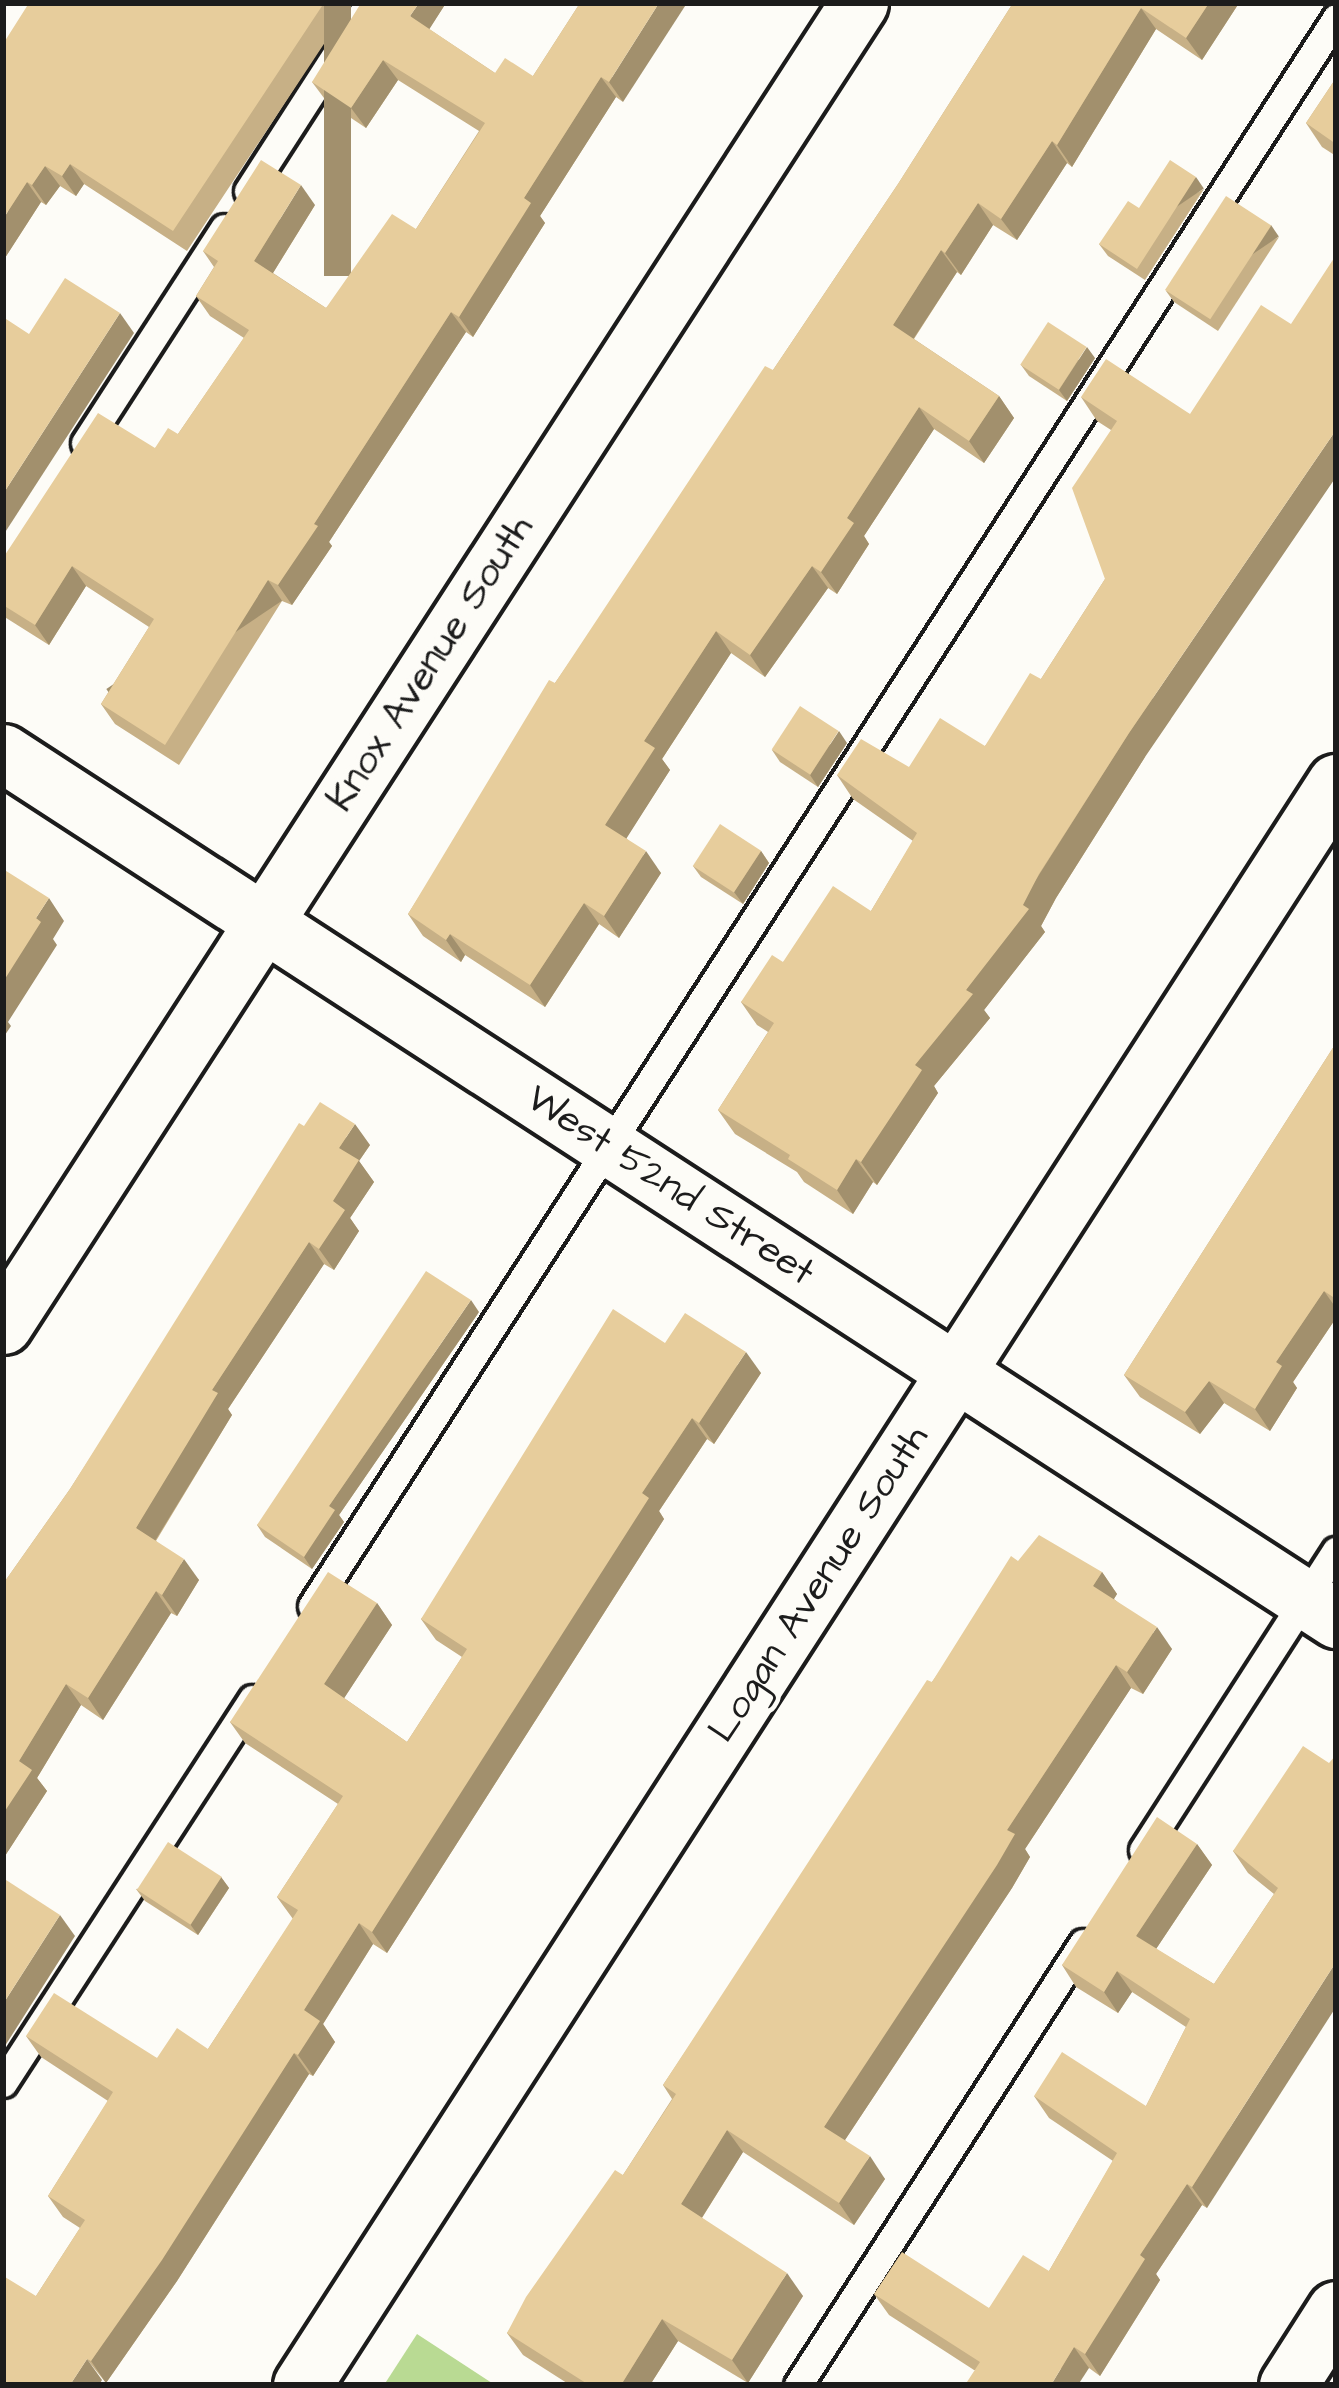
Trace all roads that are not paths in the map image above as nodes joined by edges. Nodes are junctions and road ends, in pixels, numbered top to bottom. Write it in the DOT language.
graph roads {
  1 [pos="369,3"];
  2 [pos="859,3"];
  3 [pos="1336,18"];
  4 [pos="66,471"];
  5 [pos="3,754"];
  6 [pos="1336,783"];
  7 [pos="265,921"];
  8 [pos="610,1147"];
  9 [pos="3,1325"];
  10 [pos="956,1374"];
  11 [pos="1336,1551"];
  12 [pos="1320,1609"];
  13 [pos="290,1640"];
  14 [pos="264,1680"];
  15 [pos="1131,1869"];
  16 [pos="1092,1929"];
  17 [pos="3,2083"];
  18 [pos="1336,2310"];
  19 [pos="302,2385"];
  20 [pos="798,2385"];
  21 [pos="1288,2385"];
  1 -- 4 [label="lane"];
  2 -- 7 [label="street, Knox Avenue South"];
  3 -- 8 [label="lane"];
  5 -- 7 [label="street, West 52nd Street"];
  6 -- 10 [label="street, Logan Avenue South"];
  7 -- 8 [label="street, West 52nd Street"];
  7 -- 9 [label="street, Knox Avenue South"];
  8 -- 10 [label="street, West 52nd Street"];
  8 -- 13 [label="lane"];
  10 -- 12 [label="street, West 52nd Street"];
  10 -- 19 [label="street, Logan Avenue South"];
  11 -- 12 [label="lane"];
  12 -- 15 [label="lane"];
  14 -- 17 [label="lane"];
  16 -- 20 [label="lane"];
  18 -- 21 [label="street"];
}
